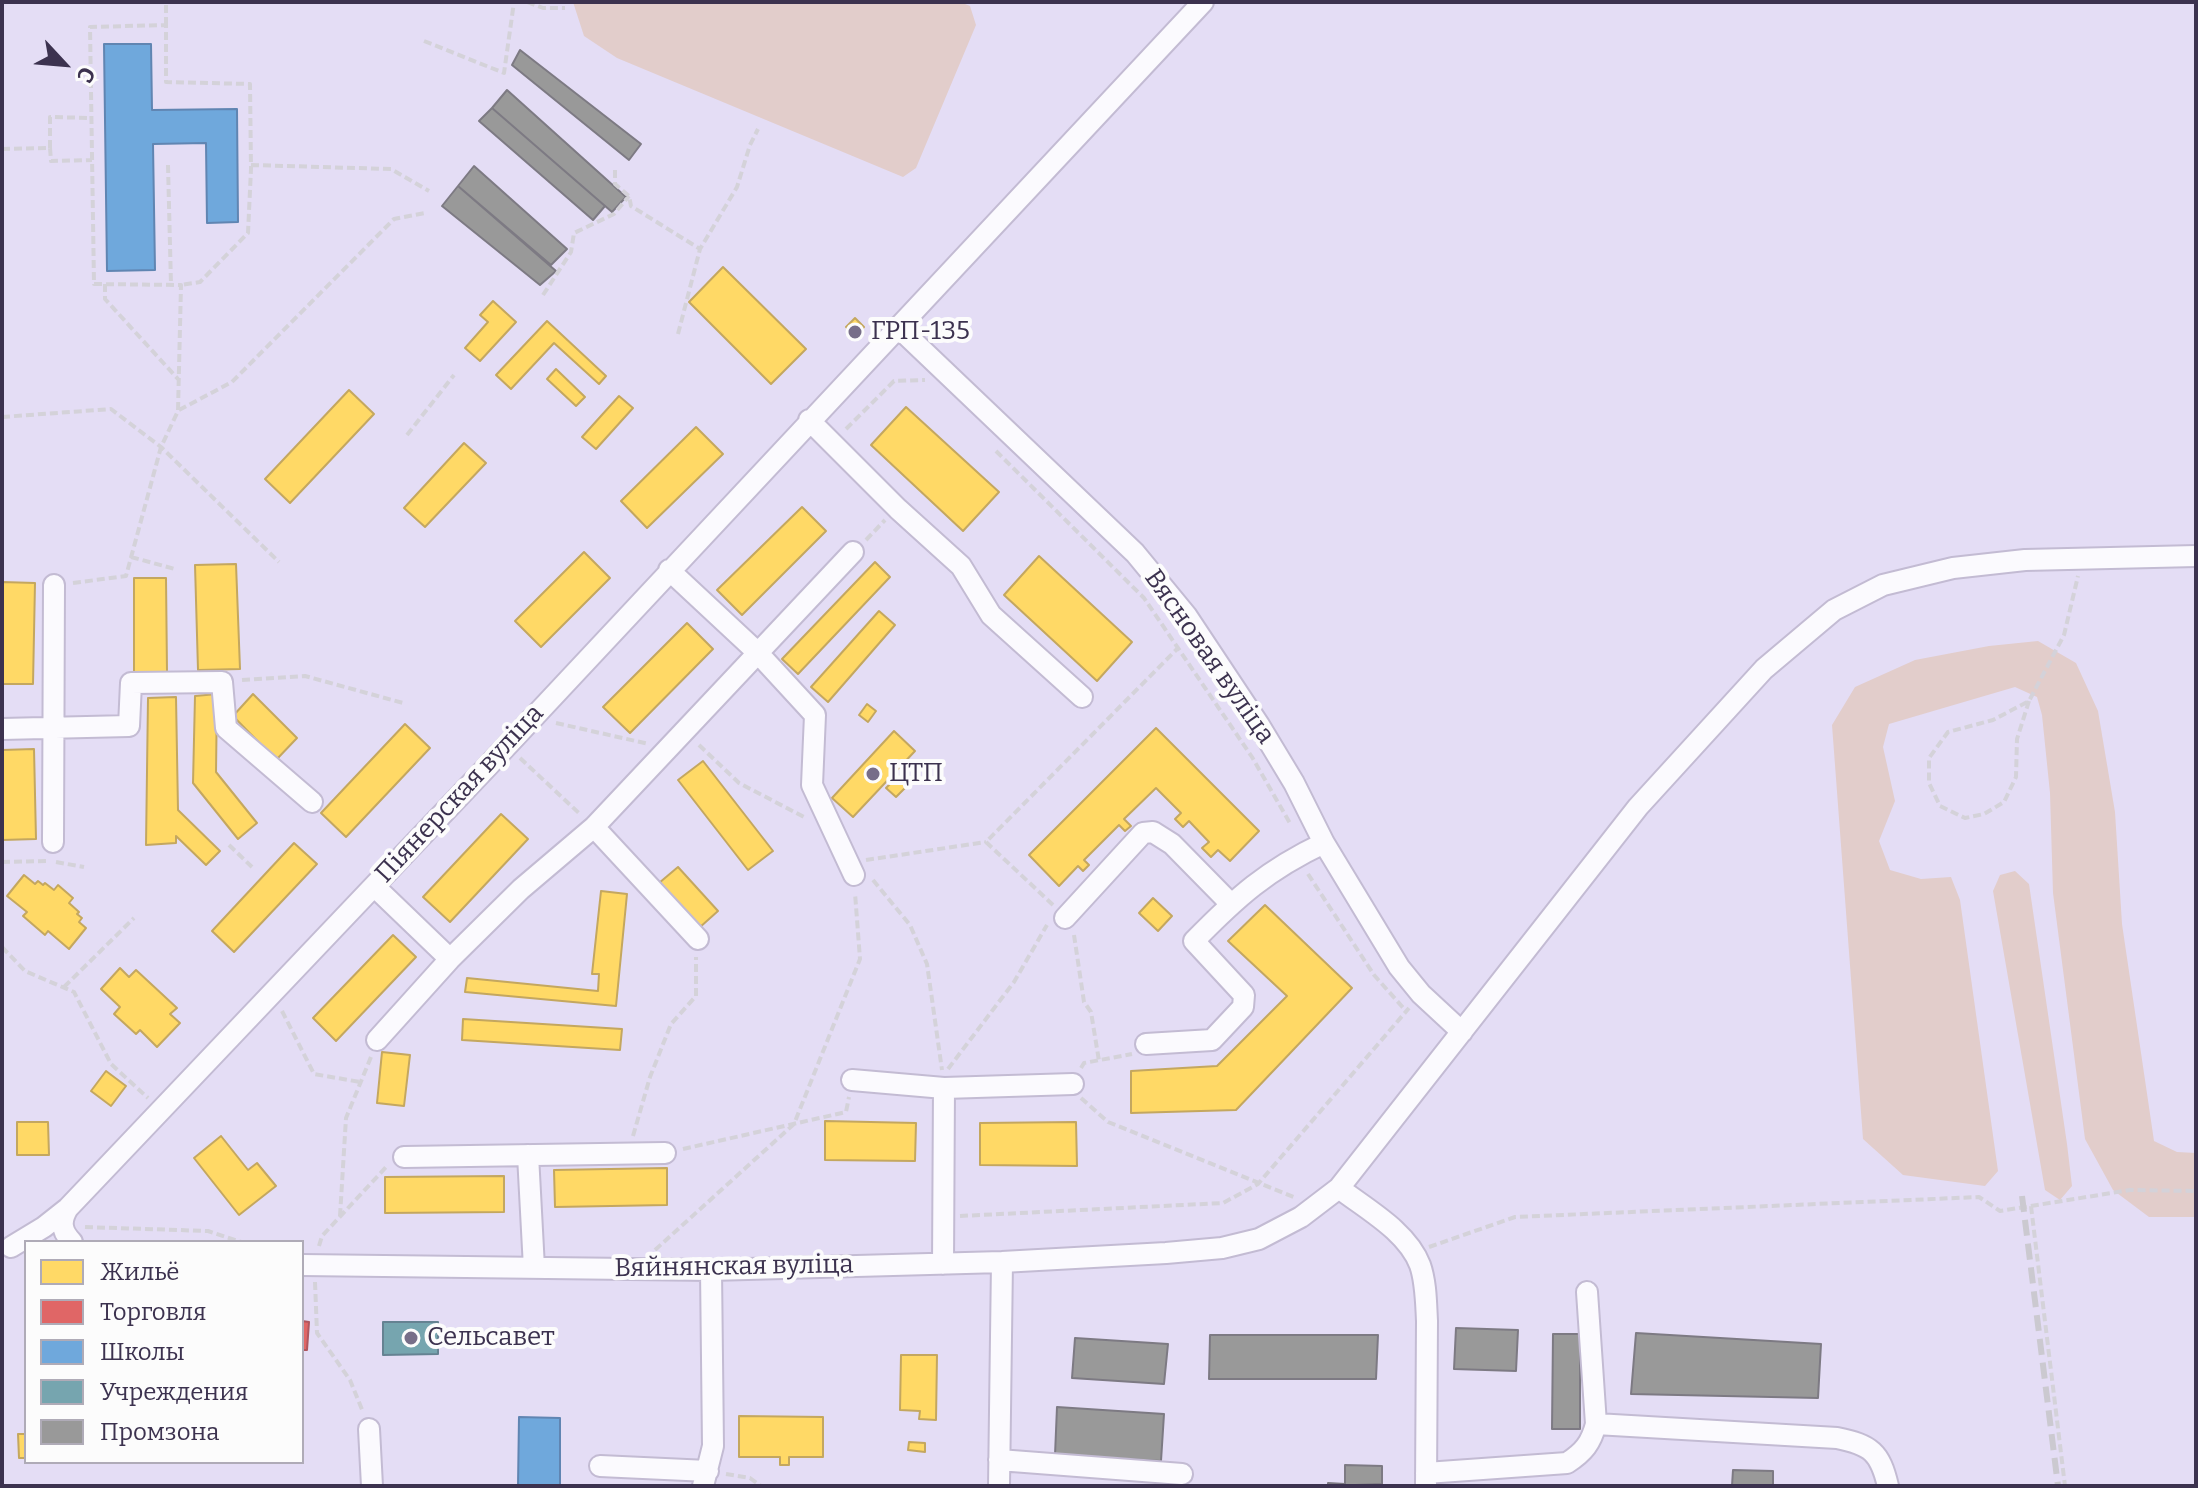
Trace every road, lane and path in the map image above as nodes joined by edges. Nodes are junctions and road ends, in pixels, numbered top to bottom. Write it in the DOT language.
graph roads {
  1 [pos="166,2"];
  2 [pos="514,2"];
  3 [pos="527,2"];
  4 [pos="1203,2"];
  5 [pos="565,8"];
  6 [pos="166,25"];
  7 [pos="424,41"];
  8 [pos="91,118"];
  9 [pos="758,129"];
  10 [pos="50,148"];
  11 [pos="2,149"];
  12 [pos="92,160"];
  13 [pos="168,165"];
  14 [pos="251,165"];
  15 [pos="615,170"];
  16 [pos="429,191"];
  17 [pos="629,196"];
  18 [pos="425,213"];
  19 [pos="700,249"];
  20 [pos="105,284"];
  21 [pos="171,285"];
  22 [pos="181,285"];
  23 [pos="543,295"];
  24 [pos="898,327"];
  25 [pos="678,334"];
  26 [pos="454,375"];
  27 [pos="179,381"];
  28 [pos="936,390"];
  29 [pos="178,411"];
  30 [pos="2,417"];
  31 [pos="809,420"];
  32 [pos="407,435"];
  33 [pos="833,443"];
  34 [pos="990,445"];
  35 [pos="161,447"];
  36 [pos="898,509"];
  37 [pos="853,552"];
  38 [pos="2196,556"];
  39 [pos="131,557"];
  40 [pos="2082,558"];
  41 [pos="279,562"];
  42 [pos="175,569"];
  43 [pos="669,570"];
  44 [pos="54,585"];
  45 [pos="1195,629"];
  46 [pos="1177,648"];
  47 [pos="757,652"];
  48 [pos="222,682"];
  49 [pos="1082,697"];
  50 [pos="2029,701"];
  51 [pos="403,703"];
  52 [pos="533,717"];
  53 [pos="53,728"];
  54 [pos="2,729"];
  55 [pos="684,730"];
  56 [pos="506,746"];
  57 [pos="667,748"];
  58 [pos="312,802"];
  59 [pos="594,827"];
  60 [pos="834,831"];
  61 [pos="53,842"];
  62 [pos="986,842"];
  63 [pos="229,845"];
  64 [pos="1309,850"];
  65 [pos="2,862"];
  66 [pos="84,867"];
  67 [pos="252,867"];
  68 [pos="851,869"];
  69 [pos="374,886"];
  70 [pos="1230,903"];
  71 [pos="1061,913"];
  72 [pos="134,918"];
  73 [pos="698,939"];
  74 [pos="2,947"];
  75 [pos="450,959"];
  76 [pos="64,987"];
  77 [pos="271,992"];
  78 [pos="1421,994"];
  79 [pos="1406,1011"];
  80 [pos="1462,1032"];
  81 [pos="377,1040"];
  82 [pos="1141,1047"];
  83 [pos="1099,1061"];
  84 [pos="852,1080"];
  85 [pos="360,1082"];
  86 [pos="1069,1084"];
  87 [pos="944,1088"];
  88 [pos="160,1110"];
  89 [pos="794,1124"];
  90 [pos="665,1153"];
  91 [pos="627,1154"];
  92 [pos="528,1155"];
  93 [pos="404,1157"];
  94 [pos="1258,1184"];
  95 [pos="1339,1188"];
  96 [pos="2196,1191"];
  97 [pos="2031,1206"];
  98 [pos="1317,1207"];
  99 [pos="340,1216"];
  100 [pos="943,1217"];
  101 [pos="67,1225"];
  102 [pos="235,1240"];
  103 [pos="13,1247"];
  104 [pos="1413,1252"];
  105 [pos="1002,1262"];
  106 [pos="943,1264"];
  107 [pos="308,1265"];
  108 [pos="534,1268"];
  109 [pos="634,1269"];
  110 [pos="711,1270"];
  111 [pos="1587,1292"];
  112 [pos="1596,1424"];
  113 [pos="369,1429"];
  114 [pos="999,1460"];
  115 [pos="600,1466"];
  116 [pos="1182,1474"];
  117 [pos="706,1478"];
  118 [pos="1426,1479"];
  119 [pos="372,1486"];
  120 [pos="761,1486"];
  121 [pos="999,1486"];
  122 [pos="1888,1486"];
  123 [pos="2065,1486"];
  1 -- 6 [label="path"];
  2 -- 7 [label="path"];
  3 -- 5 [label="path"];
  4 -- 24 [label="street, Піянерская вуліца"];
  6 -- 8 [label="path"];
  6 -- 14 [label="path"];
  8 -- 10 [label="path"];
  8 -- 12 [label="path"];
  9 -- 19 [label="path"];
  10 -- 11 [label="path"];
  10 -- 12 [label="path"];
  12 -- 20 [label="path"];
  13 -- 21 [label="path"];
  14 -- 16 [label="path"];
  14 -- 22 [label="path"];
  15 -- 17 [label="path"];
  17 -- 19 [label="path"];
  17 -- 23 [label="path"];
  18 -- 29 [label="path"];
  19 -- 25 [label="path"];
  20 -- 21 [label="path"];
  20 -- 27 [label="path"];
  21 -- 22 [label="path"];
  22 -- 27 [label="path"];
  24 -- 31 [label="street, Піянерская вуліца"];
  24 -- 45 [label="street, Вясновая вуліца"];
  26 -- 32 [label="path"];
  27 -- 29 [label="path"];
  28 -- 33 [label="path"];
  29 -- 35 [label="path"];
  30 -- 35 [label="path"];
  31 -- 33 [label="street"];
  31 -- 43 [label="street, Піянерская вуліца"];
  33 -- 36 [label="street"];
  34 -- 46 [label="path"];
  35 -- 39 [label="path"];
  35 -- 41 [label="path"];
  36 -- 37 [label="path"];
  36 -- 49 [label="street"];
  37 -- 47 [label="street"];
  38 -- 40 [label="street, Вяйнянская вуліца"];
  39 -- 42 [label="path"];
  39 -- 44 [label="path"];
  40 -- 50 [label="path"];
  40 -- 80 [label="street, Вяйнянская вуліца"];
  43 -- 47 [label="street"];
  43 -- 52 [label="street, Піянерская вуліца"];
  44 -- 53 [label="street"];
  45 -- 46 [label="path"];
  45 -- 64 [label="street, Вясновая вуліца"];
  46 -- 62 [label="path"];
  46 -- 64 [label="path"];
  47 -- 55 [label="street"];
  47 -- 60 [label="street"];
  48 -- 51 [label="path"];
  48 -- 53 [label="street"];
  48 -- 58 [label="street"];
  50 -- 50 [label="path"];
  52 -- 56 [label="street, Піянерская вуліца"];
  52 -- 57 [label="path"];
  53 -- 54 [label="street"];
  53 -- 61 [label="street"];
  55 -- 57 [label="street"];
  55 -- 60 [label="path"];
  56 -- 59 [label="path"];
  56 -- 69 [label="street, Піянерская вуліца"];
  57 -- 59 [label="street"];
  59 -- 73 [label="street"];
  59 -- 75 [label="street"];
  60 -- 68 [label="street"];
  62 -- 68 [label="path"];
  62 -- 71 [label="path"];
  63 -- 67 [label="path"];
  64 -- 70 [label="street"];
  64 -- 78 [label="street, Вясновая вуліца"];
  64 -- 79 [label="path"];
  65 -- 66 [label="path"];
  68 -- 87 [label="path"];
  68 -- 89 [label="path"];
  69 -- 75 [label="street"];
  69 -- 77 [label="street, Піянерская вуліца"];
  70 -- 71 [label="street"];
  70 -- 82 [label="street"];
  71 -- 83 [label="path"];
  71 -- 87 [label="path"];
  72 -- 76 [label="path"];
  73 -- 91 [label="path"];
  74 -- 76 [label="path"];
  75 -- 81 [label="street"];
  76 -- 88 [label="path"];
  77 -- 85 [label="path"];
  77 -- 88 [label="street, Піянерская вуліца"];
  78 -- 79 [label="path"];
  78 -- 80 [label="street, Вясновая вуліца"];
  79 -- 94 [label="path"];
  80 -- 95 [label="street, Вяйнянская вуліца"];
  81 -- 85 [label="path"];
  82 -- 83 [label="path"];
  83 -- 86 [label="path"];
  84 -- 87 [label="street"];
  84 -- 89 [label="path"];
  85 -- 99 [label="path"];
  86 -- 87 [label="street"];
  86 -- 94 [label="path"];
  87 -- 100 [label="street"];
  88 -- 101 [label="street, Піянерская вуліца"];
  89 -- 90 [label="path"];
  89 -- 109 [label="path"];
  90 -- 91 [label="street"];
  91 -- 92 [label="street"];
  92 -- 93 [label="street"];
  92 -- 108 [label="street"];
  93 -- 99 [label="path"];
  94 -- 98 [label="path"];
  94 -- 100 [label="path"];
  95 -- 98 [label="street, Вяйнянская вуліца"];
  95 -- 104 [label="street"];
  96 -- 97 [label="path"];
  97 -- 104 [label="path"];
  97 -- 123 [label="path"];
  98 -- 105 [label="street, Вяйнянская вуліца"];
  99 -- 107 [label="path"];
  100 -- 106 [label="street"];
  101 -- 102 [label="path"];
  101 -- 103 [label="street, Піянерская вуліца"];
  104 -- 118 [label="street"];
  105 -- 106 [label="street, Вяйнянская вуліца"];
  105 -- 114 [label="street"];
  106 -- 110 [label="street, Вяйнянская вуліца"];
  107 -- 108 [label="street, Вяйнянская вуліца"];
  107 -- 113 [label="path"];
  108 -- 109 [label="street, Вяйнянская вуліца"];
  109 -- 110 [label="street, Вяйнянская вуліца"];
  110 -- 117 [label="street"];
  111 -- 112 [label="street"];
  112 -- 118 [label="street"];
  112 -- 122 [label="street"];
  113 -- 119 [label="street"];
  114 -- 116 [label="street"];
  114 -- 121 [label="street"];
  115 -- 117 [label="street"];
  117 -- 120 [label="path"];
}
